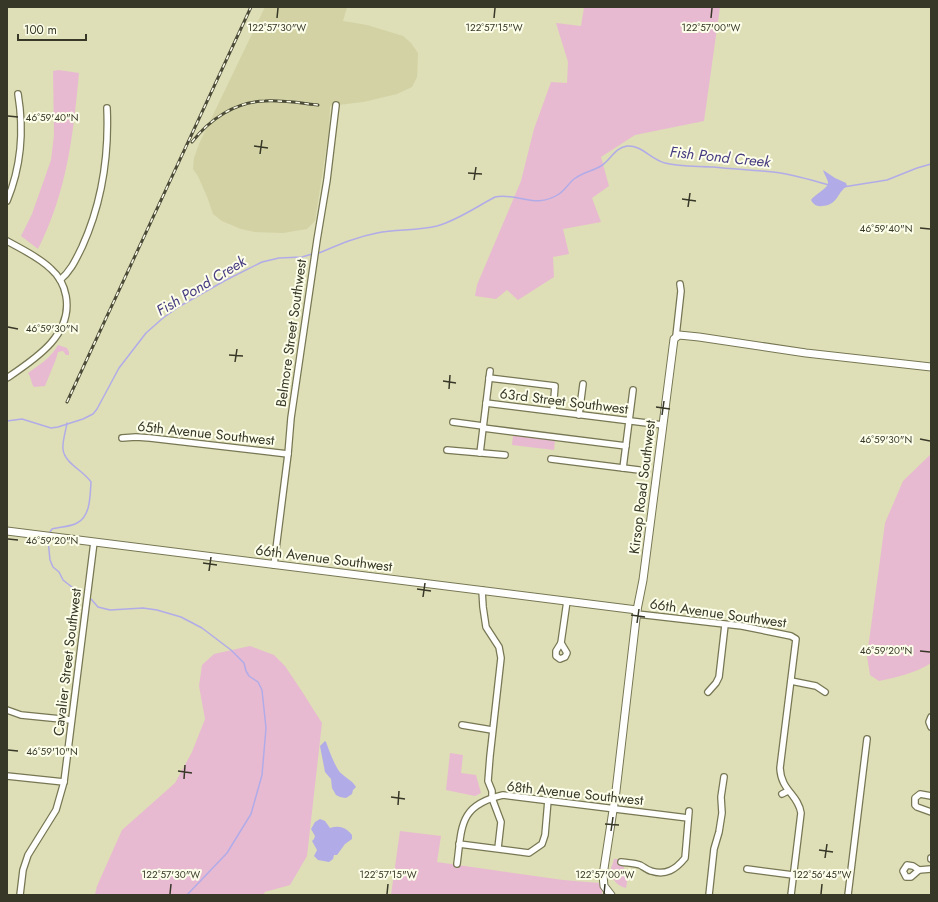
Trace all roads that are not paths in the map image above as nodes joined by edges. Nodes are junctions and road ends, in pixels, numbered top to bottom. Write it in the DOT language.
graph roads {
  1 [pos="18,94"];
  2 [pos="336,105"];
  3 [pos="107,108"];
  4 [pos="7,201"];
  5 [pos="7,241"];
  6 [pos="60,280"];
  7 [pos="680,284"];
  8 [pos="676,336"];
  9 [pos="931,367"];
  10 [pos="490,371"];
  11 [pos="7,378"];
  12 [pos="489,378"];
  13 [pos="583,384"];
  14 [pos="633,390"];
  15 [pos="486,403"];
  16 [pos="553,412"];
  17 [pos="579,415"];
  18 [pos="629,421"];
  19 [pos="452,422"];
  20 [pos="663,425"];
  21 [pos="483,427"];
  22 [pos="122,438"];
  23 [pos="626,446"];
  24 [pos="447,450"];
  25 [pos="480,453"];
  26 [pos="288,454"];
  27 [pos="505,454"];
  28 [pos="551,459"];
  29 [pos="623,468"];
  30 [pos="639,470"];
  31 [pos="7,531"];
  32 [pos="94,542"];
  33 [pos="274,564"];
  34 [pos="482,590"];
  35 [pos="567,601"];
  36 [pos="637,612"];
  37 [pos="725,625"];
  38 [pos="562,643"];
  39 [pos="791,681"];
  40 [pos="708,692"];
  41 [pos="825,692"];
  42 [pos="7,710"];
  43 [pos="931,717"];
  44 [pos="71,720"];
  45 [pos="462,725"];
  46 [pos="931,727"];
  47 [pos="492,730"];
  48 [pos="867,739"];
  49 [pos="7,776"];
  50 [pos="724,777"];
  51 [pos="64,782"];
  52 [pos="931,796"];
  53 [pos="492,798"];
  54 [pos="548,800"];
  55 [pos="613,808"];
  56 [pos="689,811"];
  57 [pos="931,812"];
  58 [pos="688,818"];
  59 [pos="459,844"];
  60 [pos="498,848"];
  61 [pos="621,862"];
  62 [pos="457,864"];
  63 [pos="747,869"];
  64 [pos="931,869"];
  65 [pos="919,870"];
  66 [pos="793,875"];
  67 [pos="20,895"];
  68 [pos="610,895"];
  69 [pos="709,895"];
  70 [pos="791,895"];
  71 [pos="848,895"];
  1 -- 4 [label="street"];
  2 -- 26 [label="street, Belmore Street Southwest"];
  3 -- 6 [label="street"];
  5 -- 6 [label="street"];
  6 -- 11 [label="street"];
  7 -- 8 [label="street"];
  8 -- 9 [label="street"];
  8 -- 20 [label="street, Kirsop Road Southwest"];
  10 -- 12 [label="street"];
  12 -- 15 [label="street"];
  12 -- 16 [label="street"];
  13 -- 17 [label="street"];
  14 -- 18 [label="street"];
  15 -- 16 [label="street, 63rd Street Southwest"];
  15 -- 21 [label="street"];
  16 -- 17 [label="street, 63rd Street Southwest"];
  17 -- 18 [label="street, 63rd Street Southwest"];
  18 -- 20 [label="street, 63rd Street Southwest"];
  18 -- 23 [label="street"];
  19 -- 21 [label="street"];
  20 -- 36 [label="street, Kirsop Road Southwest"];
  21 -- 23 [label="street"];
  21 -- 25 [label="street"];
  22 -- 26 [label="street, 65th Avenue Southwest"];
  23 -- 29 [label="street"];
  24 -- 25 [label="street"];
  25 -- 27 [label="street"];
  26 -- 33 [label="street, Belmore Street Southwest"];
  28 -- 29 [label="street"];
  29 -- 30 [label="street"];
  31 -- 32 [label="street, 66th Avenue Southwest"];
  32 -- 33 [label="street, 66th Avenue Southwest"];
  32 -- 44 [label="street, Cavalier Street Southwest"];
  33 -- 34 [label="street, 66th Avenue Southwest"];
  34 -- 35 [label="street, 66th Avenue Southwest"];
  34 -- 47 [label="street"];
  35 -- 36 [label="street, 66th Avenue Southwest"];
  35 -- 38 [label="street"];
  36 -- 37 [label="street, 66th Avenue Southwest"];
  36 -- 55 [label="street, Kirsop Road Southwest"];
  37 -- 39 [label="street, 66th Avenue Southwest"];
  37 -- 40 [label="street"];
  39 -- 41 [label="street"];
  39 -- 66 [label="street"];
  42 -- 44 [label="street"];
  43 -- 46 [label="street"];
  44 -- 51 [label="street, Cavalier Street Southwest"];
  45 -- 47 [label="street"];
  47 -- 53 [label="street"];
  48 -- 71 [label="street"];
  49 -- 51 [label="street"];
  50 -- 69 [label="street"];
  51 -- 67 [label="street, Cavalier Street Southwest"];
  52 -- 57 [label="street"];
  53 -- 54 [label="street, 68th Avenue Southwest"];
  53 -- 59 [label="street, 68th Avenue Southwest"];
  53 -- 60 [label="street"];
  54 -- 55 [label="street, 68th Avenue Southwest"];
  54 -- 60 [label="street"];
  55 -- 58 [label="street, 68th Avenue Southwest"];
  55 -- 68 [label="street, Kirsop Road Southwest"];
  56 -- 58 [label="street"];
  58 -- 61 [label="street"];
  59 -- 60 [label="street"];
  59 -- 62 [label="street, 68th Avenue Southwest"];
  63 -- 66 [label="street"];
  64 -- 65 [label="street"];
  66 -- 70 [label="street"];
}
